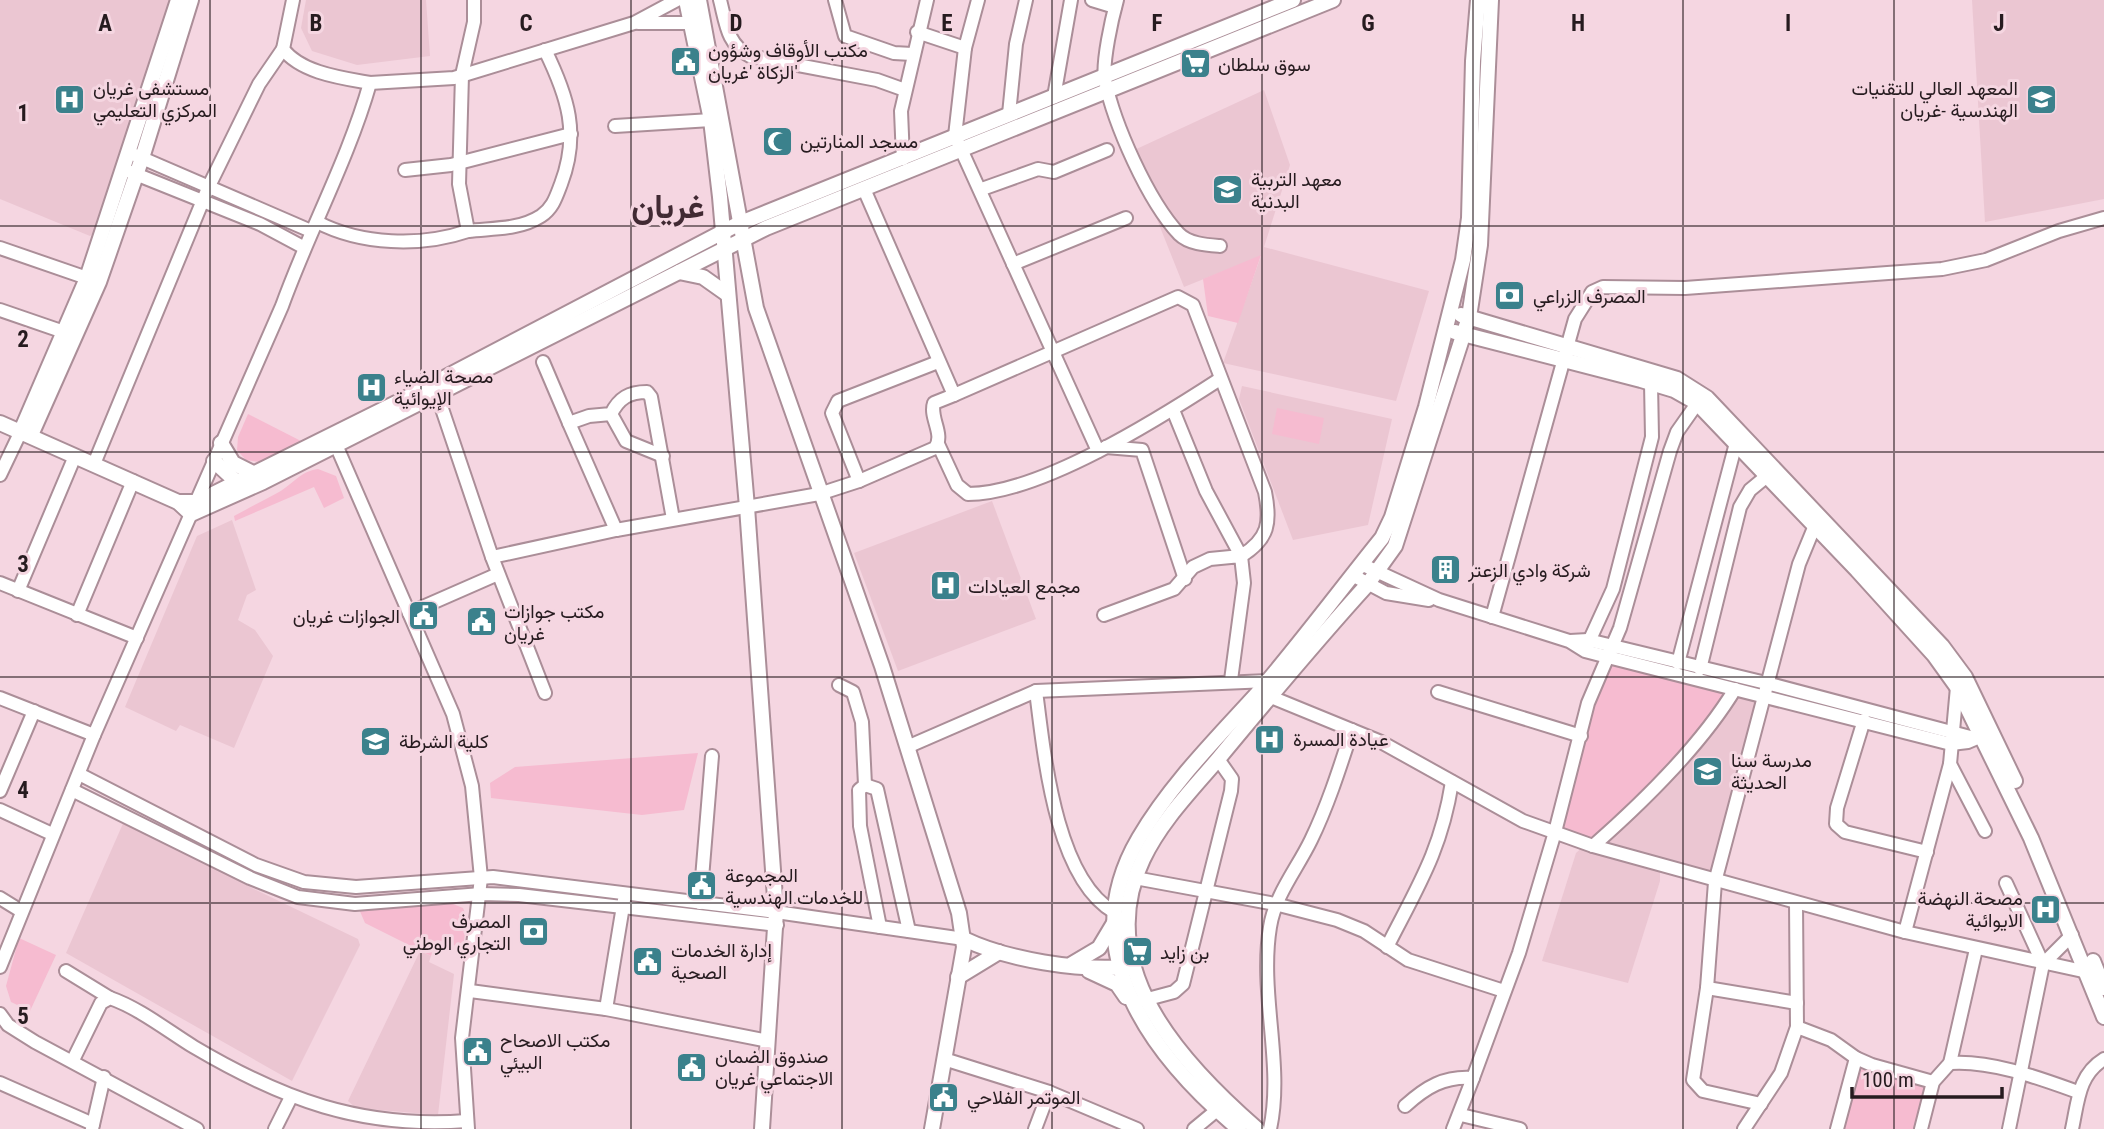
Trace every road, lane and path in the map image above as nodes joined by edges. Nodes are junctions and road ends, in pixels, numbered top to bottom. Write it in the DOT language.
graph roads {
  1 [pos="178,0"];
  2 [pos="191,0"];
  3 [pos="293,0"];
  4 [pos="474,0"];
  5 [pos="677,0"];
  6 [pos="686,0"];
  7 [pos="699,0"];
  8 [pos="720,0"];
  9 [pos="835,0"];
  10 [pos="927,0"];
  11 [pos="978,0"];
  12 [pos="1026,0"];
  13 [pos="1071,0"];
  14 [pos="1092,0"];
  15 [pos="1333,0"];
  16 [pos="1478,0"];
  17 [pos="1491,0"];
  18 [pos="1280,2"];
  19 [pos="1116,3"];
  20 [pos="634,23"];
  21 [pos="691,23"];
  22 [pos="917,32"];
  23 [pos="965,48"];
  24 [pos="283,49"];
  25 [pos="545,50"];
  26 [pos="912,54"];
  27 [pos="462,75"];
  28 [pos="370,83"];
  29 [pos="1107,83"];
  30 [pos="905,90"];
  31 [pos="1054,97"];
  32 [pos="1009,114"];
  33 [pos="711,120"];
  34 [pos="615,126"];
  35 [pos="571,134"];
  36 [pos="955,135"];
  37 [pos="962,149"];
  38 [pos="1107,150"];
  39 [pos="1477,150"];
  40 [pos="136,155"];
  41 [pos="461,162"];
  42 [pos="896,166"];
  43 [pos="405,170"];
  44 [pos="131,172"];
  45 [pos="208,188"];
  46 [pos="864,189"];
  47 [pos="982,189"];
  48 [pos="734,197"];
  49 [pos="202,201"];
  50 [pos="767,212"];
  51 [pos="1126,218"];
  52 [pos="2104,219"];
  53 [pos="738,224"];
  54 [pos="314,226"];
  55 [pos="468,231"];
  56 [pos="723,232"];
  57 [pos="742,241"];
  58 [pos="1220,246"];
  59 [pos="303,247"];
  60 [pos="0,248"];
  61 [pos="724,249"];
  62 [pos="1013,264"];
  63 [pos="679,272"];
  64 [pos="87,278"];
  65 [pos="727,294"];
  66 [pos="756,308"];
  67 [pos="0,310"];
  68 [pos="729,312"];
  69 [pos="1451,313"];
  70 [pos="1469,317"];
  71 [pos="1447,330"];
  72 [pos="64,332"];
  73 [pos="1465,335"];
  74 [pos="1054,350"];
  75 [pos="1566,354"];
  76 [pos="543,362"];
  77 [pos="938,362"];
  78 [pos="1220,379"];
  79 [pos="1651,383"];
  80 [pos="437,394"];
  81 [pos="954,395"];
  82 [pos="1700,399"];
  83 [pos="1173,410"];
  84 [pos="611,414"];
  85 [pos="0,422"];
  86 [pos="569,423"];
  87 [pos="26,433"];
  88 [pos="333,439"];
  89 [pos="221,443"];
  90 [pos="1736,443"];
  91 [pos="938,444"];
  92 [pos="1102,449"];
  93 [pos="75,456"];
  94 [pos="663,456"];
  95 [pos="214,461"];
  96 [pos="94,464"];
  97 [pos="1771,472"];
  98 [pos="253,473"];
  99 [pos="0,475"];
  100 [pos="133,481"];
  101 [pos="859,481"];
  102 [pos="241,486"];
  103 [pos="819,494"];
  104 [pos="747,507"];
  105 [pos="194,508"];
  106 [pos="673,519"];
  107 [pos="1816,520"];
  108 [pos="616,530"];
  109 [pos="1241,556"];
  110 [pos="492,557"];
  111 [pos="1357,569"];
  112 [pos="498,574"];
  113 [pos="1185,579"];
  114 [pos="1372,580"];
  115 [pos="0,583"];
  116 [pos="18,591"];
  117 [pos="409,613"];
  118 [pos="77,615"];
  119 [pos="1104,615"];
  120 [pos="1492,617"];
  121 [pos="137,638"];
  122 [pos="1586,645"];
  123 [pos="1610,652"];
  124 [pos="1678,663"];
  125 [pos="1700,669"];
  126 [pos="1231,680"];
  127 [pos="1268,681"];
  128 [pos="839,685"];
  129 [pos="1957,687"];
  130 [pos="1735,690"];
  131 [pos="1768,690"];
  132 [pos="1037,691"];
  133 [pos="1438,692"];
  134 [pos="545,693"];
  135 [pos="1271,697"];
  136 [pos="0,698"];
  137 [pos="34,711"];
  138 [pos="1864,720"];
  139 [pos="1352,730"];
  140 [pos="94,735"];
  141 [pos="1983,735"];
  142 [pos="1581,736"];
  143 [pos="1952,738"];
  144 [pos="907,747"];
  145 [pos="712,756"];
  146 [pos="1218,759"];
  147 [pos="1950,764"];
  148 [pos="79,774"];
  149 [pos="1452,782"];
  150 [pos="865,785"];
  151 [pos="72,790"];
  152 [pos="0,791"];
  153 [pos="0,810"];
  154 [pos="1985,831"];
  155 [pos="1555,832"];
  156 [pos="52,834"];
  157 [pos="1593,846"];
  158 [pos="1927,852"];
  159 [pos="256,865"];
  160 [pos="250,878"];
  161 [pos="481,878"];
  162 [pos="1135,878"];
  163 [pos="1715,882"];
  164 [pos="2006,883"];
  165 [pos="1206,891"];
  166 [pos="481,894"];
  167 [pos="0,898"];
  168 [pos="623,901"];
  169 [pos="701,903"];
  170 [pos="1796,903"];
  171 [pos="1275,904"];
  172 [pos="21,911"];
  173 [pos="1114,917"];
  174 [pos="777,918"];
  175 [pos="880,927"];
  176 [pos="909,931"];
  177 [pos="1905,932"];
  178 [pos="2072,935"];
  179 [pos="964,939"];
  180 [pos="1387,947"];
  181 [pos="1976,948"];
  182 [pos="999,952"];
  183 [pos="1124,961"];
  184 [pos="1074,964"];
  185 [pos="2043,964"];
  186 [pos="0,967"];
  187 [pos="66,971"];
  188 [pos="2093,973"];
  189 [pos="958,976"];
  190 [pos="1707,988"];
  191 [pos="2104,988"];
  192 [pos="470,991"];
  193 [pos="1504,991"];
  194 [pos="110,999"];
  195 [pos="1138,1001"];
  196 [pos="1797,1003"];
  197 [pos="606,1009"];
  198 [pos="0,1014"];
  199 [pos="2104,1017"];
  200 [pos="1797,1027"];
  201 [pos="768,1041"];
  202 [pos="1856,1058"];
  203 [pos="944,1059"];
  204 [pos="2104,1059"];
  205 [pos="73,1060"];
  206 [pos="1950,1063"];
  207 [pos="2019,1074"];
  208 [pos="104,1077"];
  209 [pos="1474,1078"];
  210 [pos="1933,1082"];
  211 [pos="0,1083"];
  212 [pos="1049,1092"];
  213 [pos="2078,1092"];
  214 [pos="290,1099"];
  215 [pos="1761,1104"];
  216 [pos="1222,1106"];
  217 [pos="1405,1106"];
  218 [pos="1461,1115"];
  219 [pos="373,1124"];
  220 [pos="467,1125"];
  221 [pos="93,1126"];
  222 [pos="1122,1126"];
  223 [pos="428,1127"];
  224 [pos="197,1129"];
  225 [pos="275,1129"];
  226 [pos="762,1129"];
  227 [pos="932,1129"];
  228 [pos="1035,1129"];
  229 [pos="1137,1129"];
  230 [pos="1194,1129"];
  231 [pos="1239,1129"];
  232 [pos="1257,1129"];
  233 [pos="1270,1129"];
  234 [pos="1453,1129"];
  235 [pos="1520,1129"];
  236 [pos="1744,1129"];
  237 [pos="1837,1129"];
  238 [pos="1921,1129"];
  239 [pos="2009,1129"];
  240 [pos="2072,1129"];
  1 -- 40 [label="main road"];
  2 -- 40 [label="main road"];
  3 -- 24 [label="street"];
  4 -- 27 [label="street"];
  5 -- 20 [label="street"];
  6 -- 21 [label="main road"];
  7 -- 48 [label="main road"];
  8 -- 30 [label="street"];
  9 -- 26 [label="street"];
  10 -- 22 [label="street"];
  11 -- 23 [label="street"];
  12 -- 32 [label="street"];
  13 -- 31 [label="street"];
  14 -- 19 [label="street"];
  15 -- 29 [label="main road"];
  16 -- 39 [label="main road"];
  17 -- 39 [label="main road"];
  18 -- 29 [label="main road"];
  19 -- 29 [label="street"];
  20 -- 21 [label="street"];
  20 -- 25 [label="street"];
  21 -- 33 [label="main road"];
  22 -- 23 [label="street"];
  22 -- 26 [label="street"];
  23 -- 36 [label="street"];
  24 -- 28 [label="street"];
  24 -- 45 [label="street"];
  25 -- 27 [label="street"];
  25 -- 35 [label="street"];
  26 -- 30 [label="street"];
  27 -- 28 [label="street"];
  27 -- 41 [label="street"];
  28 -- 54 [label="street"];
  29 -- 31 [label="main road"];
  29 -- 37 [label="main road"];
  29 -- 58 [label="street"];
  30 -- 42 [label="street"];
  31 -- 32 [label="main road"];
  32 -- 36 [label="main road"];
  33 -- 34 [label="street"];
  33 -- 56 [label="main road"];
  35 -- 41 [label="street"];
  35 -- 55 [label="street"];
  36 -- 37 [label="street"];
  36 -- 42 [label="main road"];
  37 -- 42 [label="main road"];
  37 -- 47 [label="street"];
  38 -- 47 [label="street"];
  39 -- 69 [label="main road"];
  39 -- 70 [label="main road"];
  40 -- 44 [label="main road"];
  40 -- 45 [label="street"];
  41 -- 43 [label="street"];
  41 -- 55 [label="street"];
  42 -- 46 [label="main road"];
  42 -- 50 [label="main road"];
  44 -- 49 [label="street"];
  44 -- 64 [label="main road"];
  44 -- 87 [label="main road"];
  45 -- 49 [label="street"];
  45 -- 54 [label="street"];
  46 -- 57 [label="main road"];
  46 -- 77 [label="street"];
  47 -- 62 [label="street"];
  48 -- 50 [label="main road"];
  48 -- 53 [label="main road"];
  49 -- 59 [label="street"];
  49 -- 96 [label="street"];
  50 -- 53 [label="main road"];
  51 -- 62 [label="street"];
  52 -- 75 [label="street"];
  53 -- 56 [label="main road"];
  53 -- 57 [label="main road"];
  54 -- 55 [label="street"];
  54 -- 59 [label="street"];
  56 -- 61 [label="main road"];
  56 -- 88 [label="main road"];
  57 -- 61 [label="main road"];
  57 -- 66 [label="main road"];
  59 -- 89 [label="street"];
  60 -- 64 [label="street"];
  61 -- 63 [label="main road"];
  61 -- 65 [label="main road"];
  62 -- 74 [label="street"];
  63 -- 65 [label="main road"];
  63 -- 80 [label="main road"];
  64 -- 72 [label="main road"];
  65 -- 68 [label="main road"];
  66 -- 68 [label="main road"];
  66 -- 103 [label="main road"];
  67 -- 72 [label="street"];
  68 -- 104 [label="main road"];
  69 -- 70 [label="main road"];
  69 -- 71 [label="main road"];
  70 -- 73 [label="main road"];
  70 -- 75 [label="main road"];
  71 -- 73 [label="main road"];
  71 -- 111 [label="main road"];
  72 -- 87 [label="main road"];
  73 -- 75 [label="main road"];
  73 -- 114 [label="main road"];
  74 -- 78 [label="street"];
  74 -- 81 [label="street"];
  74 -- 92 [label="street"];
  75 -- 79 [label="main road"];
  75 -- 82 [label="main road"];
  75 -- 120 [label="street"];
  76 -- 86 [label="street"];
  77 -- 81 [label="street"];
  77 -- 101 [label="street"];
  78 -- 83 [label="street"];
  78 -- 109 [label="street"];
  79 -- 82 [label="main road"];
  79 -- 122 [label="street"];
  80 -- 88 [label="main road"];
  80 -- 110 [label="street"];
  81 -- 91 [label="street"];
  82 -- 90 [label="main road"];
  82 -- 97 [label="main road"];
  82 -- 123 [label="street"];
  83 -- 92 [label="street"];
  83 -- 109 [label="street"];
  84 -- 86 [label="street"];
  84 -- 94 [label="street"];
  84 -- 94 [label="street"];
  85 -- 87 [label="main road"];
  86 -- 108 [label="street"];
  87 -- 93 [label="main road"];
  87 -- 99 [label="street"];
  88 -- 98 [label="main road"];
  88 -- 102 [label="main road"];
  88 -- 117 [label="street"];
  89 -- 95 [label="street"];
  89 -- 98 [label="main road"];
  90 -- 97 [label="main road"];
  90 -- 124 [label="street"];
  91 -- 92 [label="street"];
  91 -- 101 [label="street"];
  92 -- 113 [label="street"];
  93 -- 96 [label="main road"];
  93 -- 116 [label="street"];
  94 -- 106 [label="street"];
  95 -- 102 [label="main road"];
  95 -- 105 [label="street"];
  96 -- 100 [label="main road"];
  97 -- 107 [label="main road"];
  97 -- 125 [label="street"];
  98 -- 102 [label="main road"];
  100 -- 105 [label="main road"];
  100 -- 118 [label="street"];
  101 -- 103 [label="street"];
  102 -- 105 [label="main road"];
  103 -- 104 [label="street"];
  103 -- 144 [label="main road"];
  104 -- 106 [label="street"];
  104 -- 174 [label="main road"];
  105 -- 121 [label="street"];
  106 -- 108 [label="street"];
  107 -- 129 [label="main road"];
  107 -- 131 [label="street"];
  107 -- 141 [label="main road"];
  108 -- 110 [label="street"];
  109 -- 113 [label="street"];
  109 -- 126 [label="street"];
  110 -- 112 [label="street"];
  111 -- 114 [label="street"];
  111 -- 127 [label="main road"];
  112 -- 117 [label="street"];
  112 -- 134 [label="street"];
  113 -- 119 [label="street"];
  114 -- 120 [label="street"];
  114 -- 135 [label="main road"];
  115 -- 116 [label="street"];
  116 -- 118 [label="street"];
  117 -- 161 [label="street"];
  118 -- 121 [label="street"];
  120 -- 122 [label="street"];
  121 -- 140 [label="street"];
  122 -- 123 [label="street"];
  123 -- 124 [label="street"];
  123 -- 130 [label="street"];
  123 -- 142 [label="street"];
  124 -- 125 [label="street"];
  125 -- 131 [label="street"];
  126 -- 127 [label="street"];
  126 -- 132 [label="street"];
  127 -- 173 [label="main road"];
  128 -- 150 [label="street"];
  129 -- 141 [label="main road"];
  129 -- 143 [label="street"];
  130 -- 131 [label="street"];
  130 -- 157 [label="street"];
  131 -- 138 [label="street"];
  131 -- 143 [label="street"];
  131 -- 163 [label="street"];
  132 -- 144 [label="street"];
  132 -- 173 [label="street"];
  133 -- 142 [label="street"];
  135 -- 139 [label="street"];
  135 -- 146 [label="main road"];
  136 -- 137 [label="street"];
  137 -- 140 [label="street"];
  137 -- 152 [label="street"];
  138 -- 143 [label="street"];
  138 -- 158 [label="street"];
  139 -- 149 [label="street"];
  139 -- 171 [label="street"];
  140 -- 148 [label="street"];
  141 -- 143 [label="street"];
  141 -- 178 [label="main road"];
  141 -- 188 [label="main road"];
  142 -- 155 [label="street"];
  143 -- 147 [label="street"];
  144 -- 179 [label="main road"];
  145 -- 169 [label="street"];
  146 -- 162 [label="main road"];
  146 -- 165 [label="street"];
  147 -- 154 [label="street"];
  147 -- 158 [label="street"];
  148 -- 151 [label="street"];
  148 -- 159 [label="street"];
  149 -- 155 [label="street"];
  149 -- 180 [label="street"];
  150 -- 175 [label="street"];
  150 -- 176 [label="street"];
  151 -- 156 [label="street"];
  151 -- 160 [label="street"];
  153 -- 156 [label="street"];
  155 -- 157 [label="street"];
  155 -- 193 [label="street"];
  156 -- 172 [label="street"];
  157 -- 163 [label="street"];
  158 -- 177 [label="street"];
  159 -- 160 [label="street"];
  159 -- 161 [label="street"];
  160 -- 166 [label="street"];
  161 -- 166 [label="street"];
  161 -- 168 [label="street"];
  162 -- 165 [label="street"];
  162 -- 183 [label="main road"];
  163 -- 170 [label="street"];
  163 -- 190 [label="street"];
  164 -- 185 [label="street"];
  165 -- 171 [label="street"];
  165 -- 195 [label="street"];
  166 -- 168 [label="street"];
  166 -- 192 [label="street"];
  167 -- 172 [label="street"];
  168 -- 169 [label="street"];
  168 -- 174 [label="street"];
  168 -- 197 [label="street"];
  169 -- 174 [label="street"];
  170 -- 177 [label="street"];
  170 -- 196 [label="street"];
  171 -- 180 [label="street"];
  171 -- 233 [label="street"];
  172 -- 186 [label="street"];
  173 -- 183 [label="main road"];
  173 -- 184 [label="main road"];
  174 -- 175 [label="street"];
  174 -- 201 [label="main road"];
  175 -- 176 [label="street"];
  176 -- 179 [label="street"];
  177 -- 181 [label="street"];
  178 -- 185 [label="street"];
  178 -- 188 [label="main road"];
  179 -- 182 [label="main road"];
  179 -- 189 [label="main road"];
  180 -- 193 [label="street"];
  181 -- 185 [label="street"];
  181 -- 206 [label="street"];
  182 -- 184 [label="main road"];
  182 -- 189 [label="main road"];
  183 -- 184 [label="main road"];
  183 -- 195 [label="main road"];
  184 -- 195 [label="main road"];
  185 -- 188 [label="street"];
  185 -- 207 [label="street"];
  187 -- 194 [label="street"];
  188 -- 191 [label="main road"];
  188 -- 199 [label="main road"];
  189 -- 203 [label="main road"];
  190 -- 196 [label="street"];
  190 -- 215 [label="street"];
  192 -- 197 [label="street"];
  192 -- 220 [label="street"];
  193 -- 209 [label="street"];
  194 -- 205 [label="street"];
  194 -- 214 [label="street"];
  195 -- 216 [label="main road"];
  196 -- 200 [label="street"];
  197 -- 201 [label="street"];
  198 -- 205 [label="street"];
  200 -- 202 [label="street"];
  200 -- 215 [label="street"];
  201 -- 226 [label="main road"];
  202 -- 210 [label="street"];
  202 -- 237 [label="street"];
  203 -- 212 [label="street"];
  203 -- 227 [label="main road"];
  204 -- 213 [label="street"];
  205 -- 208 [label="street"];
  206 -- 207 [label="street"];
  206 -- 210 [label="street"];
  207 -- 213 [label="street"];
  207 -- 239 [label="street"];
  208 -- 221 [label="street"];
  208 -- 224 [label="street"];
  209 -- 217 [label="street"];
  209 -- 218 [label="street"];
  210 -- 238 [label="street"];
  211 -- 221 [label="street"];
  212 -- 222 [label="street"];
  212 -- 228 [label="street"];
  213 -- 240 [label="street"];
  214 -- 219 [label="street"];
  214 -- 225 [label="street"];
  215 -- 236 [label="street"];
  216 -- 230 [label="street"];
  216 -- 231 [label="main road"];
  216 -- 232 [label="main road"];
  218 -- 234 [label="street"];
  218 -- 235 [label="street"];
  219 -- 223 [label="street"];
  220 -- 223 [label="street"];
  222 -- 229 [label="street"];
}
